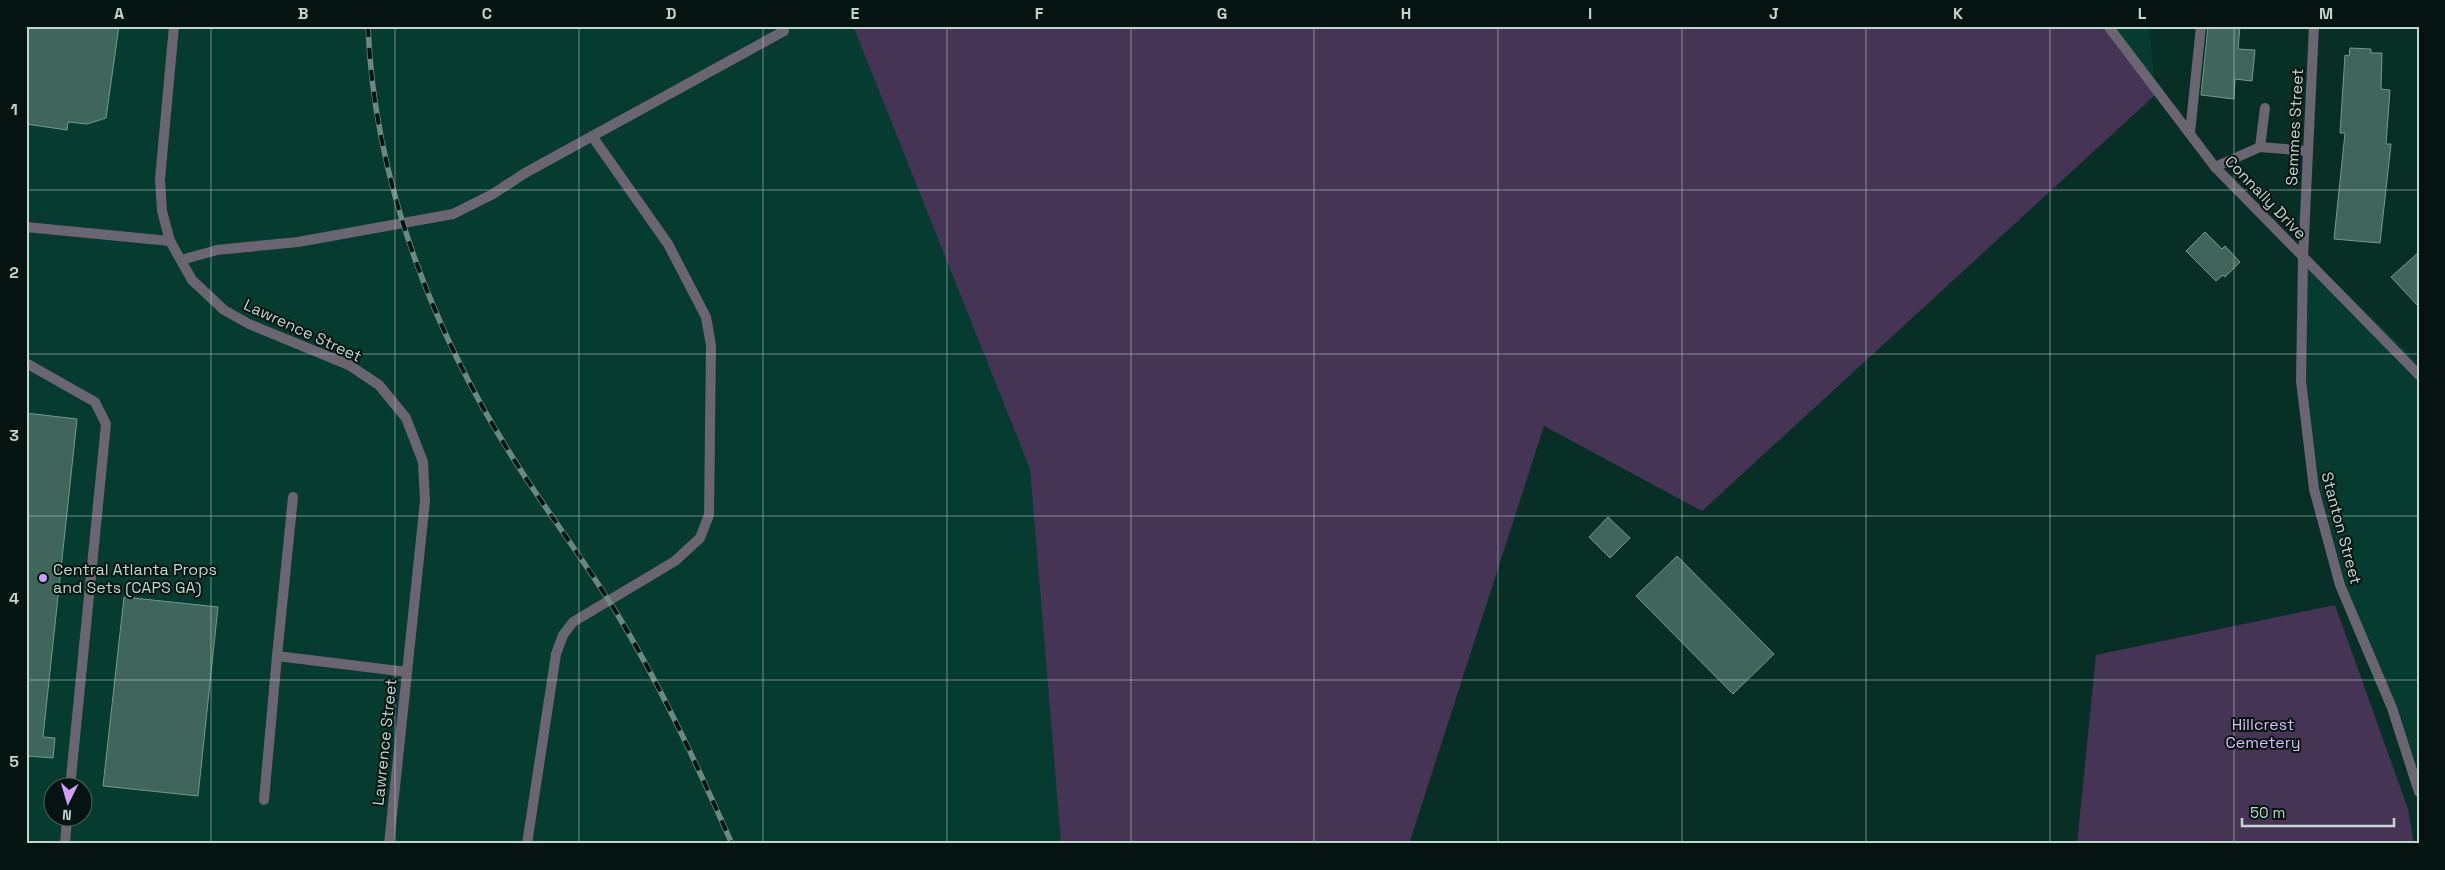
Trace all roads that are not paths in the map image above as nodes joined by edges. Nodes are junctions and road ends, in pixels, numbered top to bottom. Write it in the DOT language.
graph roads {
  1 [pos="174,26"];
  2 [pos="2108,26"];
  3 [pos="2201,26"];
  4 [pos="2314,26"];
  5 [pos="784,31"];
  6 [pos="2265,108"];
  7 [pos="2190,133"];
  8 [pos="592,136"];
  9 [pos="2260,147"];
  10 [pos="2308,152"];
  11 [pos="2215,167"];
  12 [pos="26,227"];
  13 [pos="170,241"];
  14 [pos="2303,258"];
  15 [pos="181,260"];
  16 [pos="26,363"];
  17 [pos="2419,374"];
  18 [pos="293,497"];
  19 [pos="277,656"];
  20 [pos="407,672"];
  21 [pos="71,778"];
  22 [pos="2419,792"];
  23 [pos="264,800"];
  24 [pos="66,828"];
  25 [pos="65,844"];
  26 [pos="389,844"];
  27 [pos="527,844"];
  1 -- 13 [label="street, Lawrence Street"];
  2 -- 7 [label="street, Connally Drive"];
  3 -- 7 [label="street"];
  4 -- 10 [label="street, Semmes Street"];
  5 -- 8 [label="street"];
  6 -- 9 [label="street"];
  7 -- 11 [label="street, Connally Drive"];
  8 -- 15 [label="street"];
  8 -- 27 [label="street"];
  9 -- 10 [label="street"];
  9 -- 11 [label="street"];
  10 -- 14 [label="street, Semmes Street"];
  11 -- 14 [label="street, Connally Drive"];
  12 -- 13 [label="street"];
  13 -- 15 [label="street, Lawrence Street"];
  14 -- 17 [label="street, Connally Drive"];
  14 -- 22 [label="street, Stanton Street"];
  15 -- 20 [label="street, Lawrence Street"];
  16 -- 21 [label="street"];
  18 -- 19 [label="street"];
  19 -- 20 [label="street"];
  19 -- 23 [label="street"];
  20 -- 26 [label="street, Lawrence Street"];
  24 -- 25 [label="street"];
}
